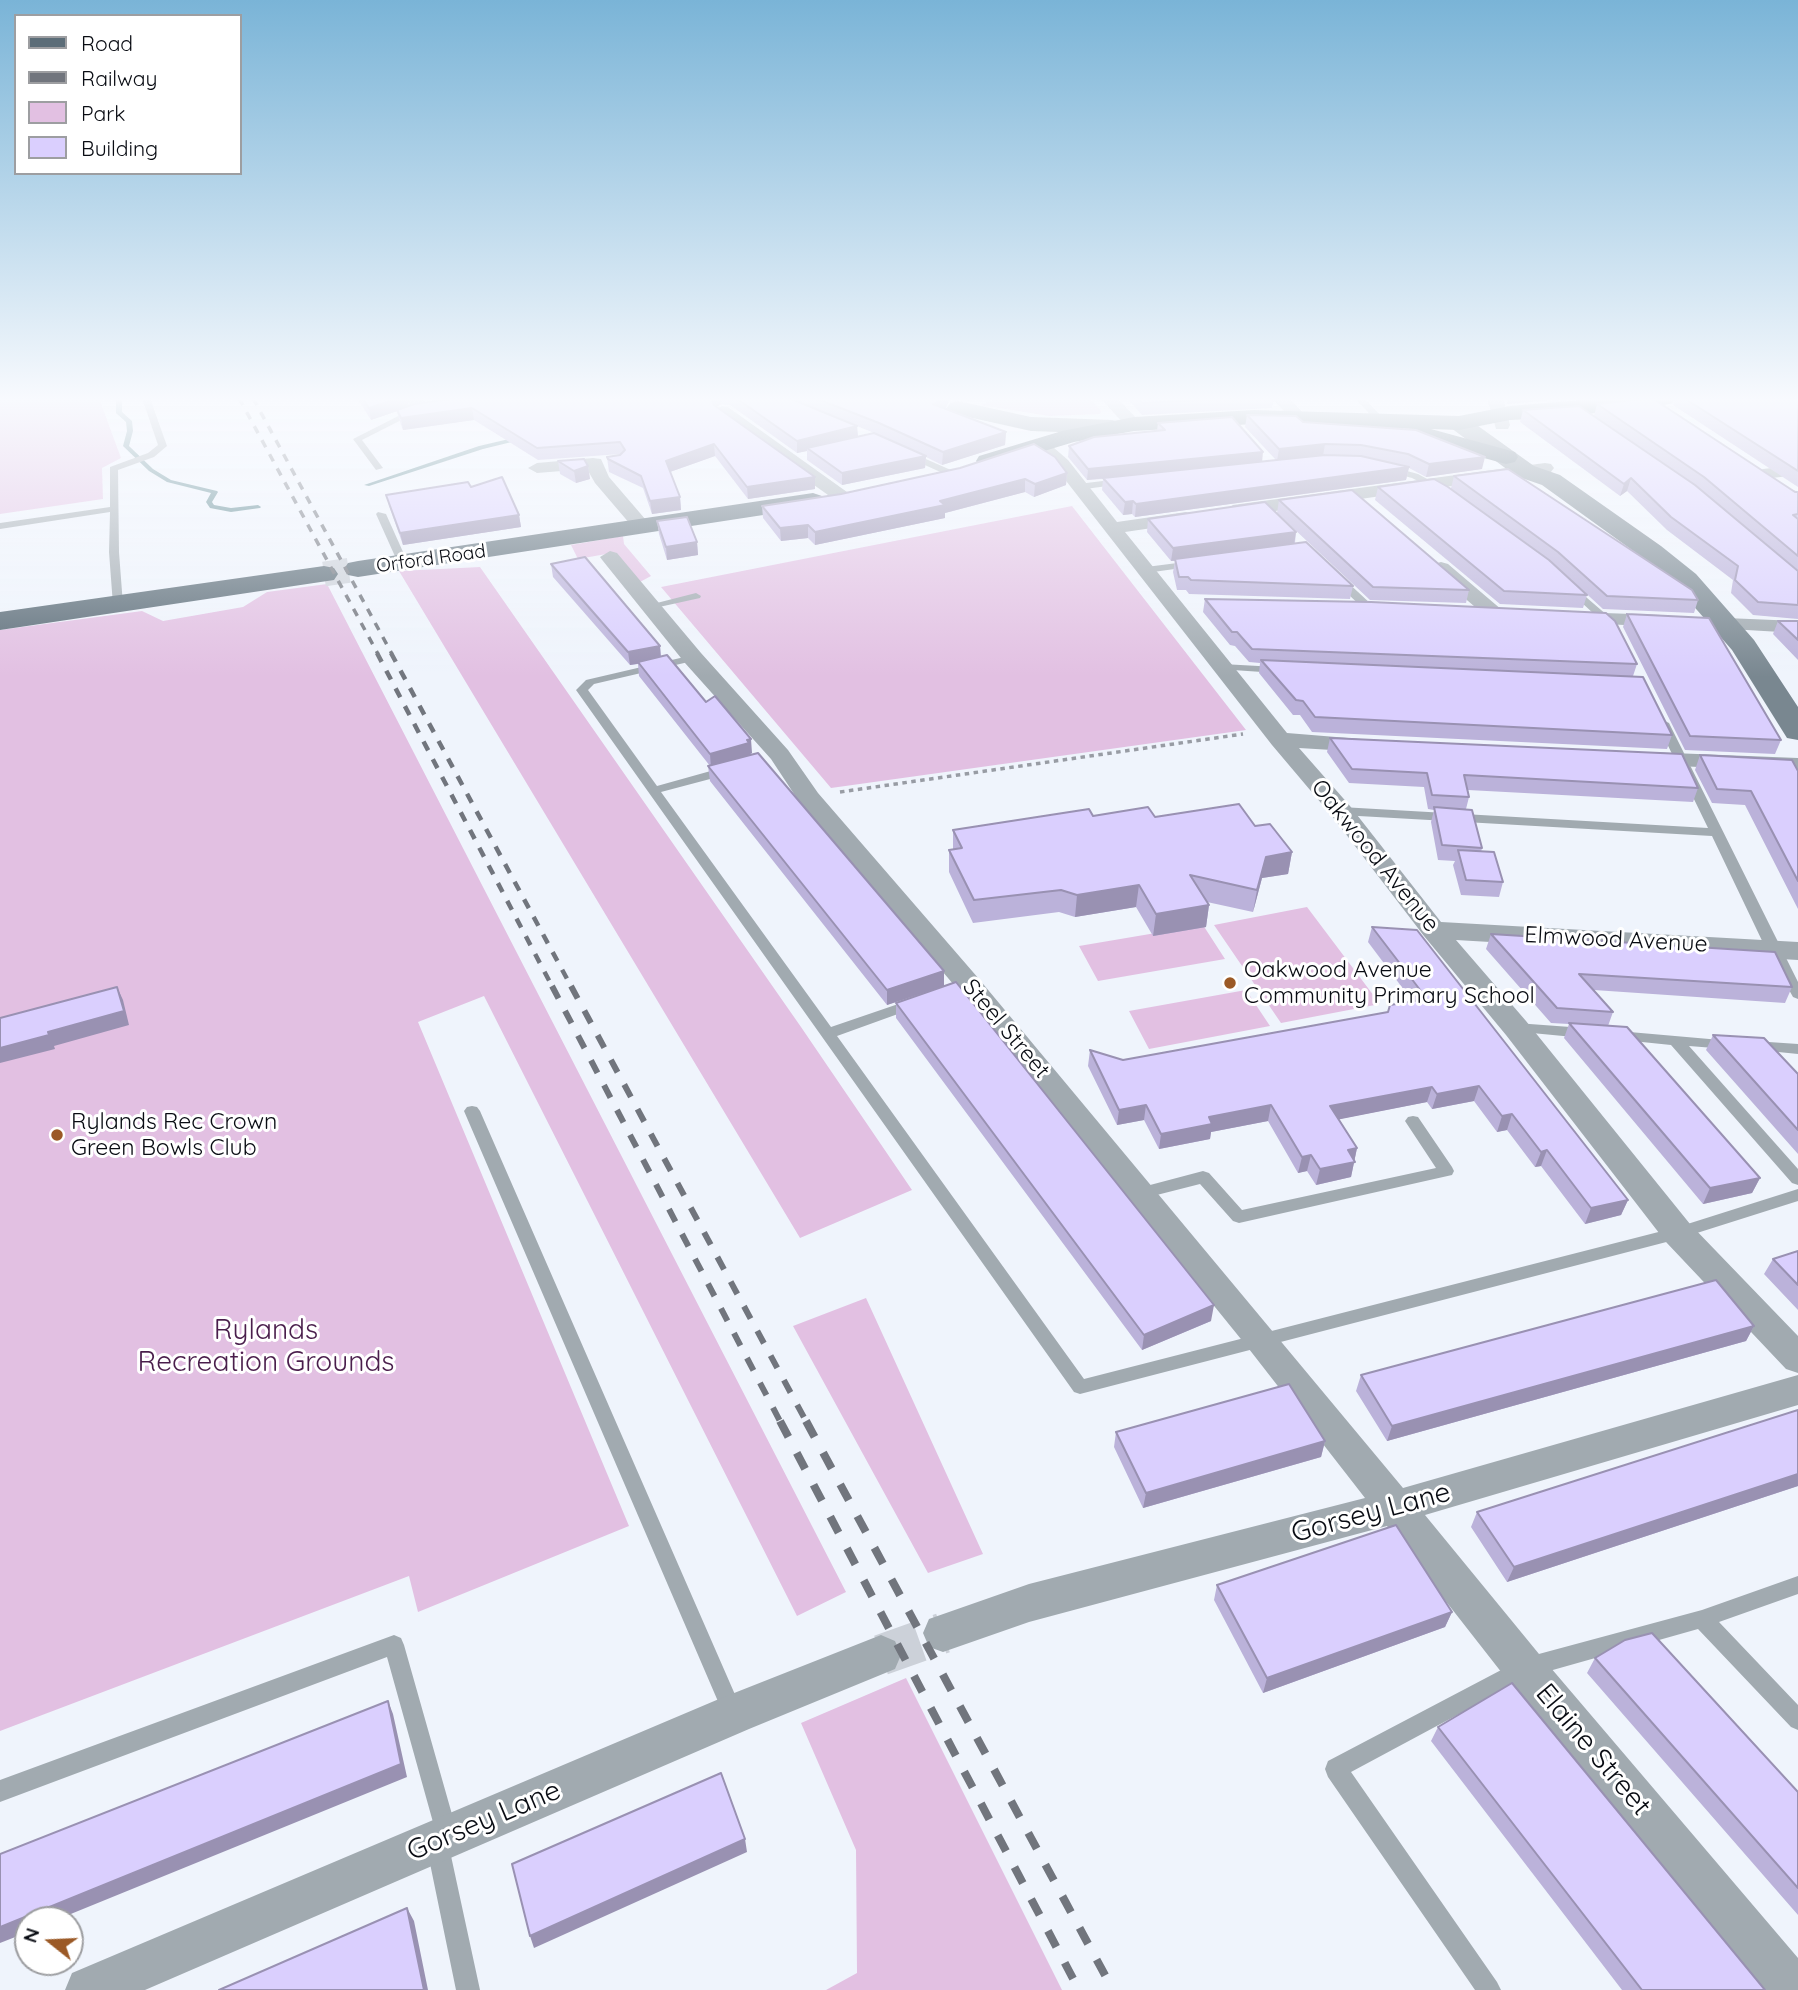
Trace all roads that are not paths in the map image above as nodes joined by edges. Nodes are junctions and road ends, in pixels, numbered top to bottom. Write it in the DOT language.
graph roads {
  1 [pos="114,491"];
  2 [pos="611,491"];
  3 [pos="848,491"];
  4 [pos="1081,491"];
  5 [pos="1384,491"];
  6 [pos="1443,491"];
  7 [pos="1564,491"];
  8 [pos="853,494"];
  9 [pos="1355,495"];
  10 [pos="1450,495"];
  11 [pos="115,509"];
  12 [pos="1375,512"];
  13 [pos="381,514"];
  14 [pos="0,526"];
  15 [pos="643,527"];
  16 [pos="1112,528"];
  17 [pos="1425,555"];
  18 [pos="610,557"];
  19 [pos="403,563"];
  20 [pos="1199,563"];
  21 [pos="358,569"];
  22 [pos="1146,570"];
  23 [pos="324,574"];
  24 [pos="1333,574"];
  25 [pos="1560,578"];
  26 [pos="696,597"];
  27 [pos="1171,602"];
  28 [pos="1198,603"];
  29 [pos="118,605"];
  30 [pos="650,606"];
  31 [pos="1342,607"];
  32 [pos="1368,607"];
  33 [pos="1394,609"];
  34 [pos="1457,612"];
  35 [pos="1551,617"];
  36 [pos="0,621"];
  37 [pos="1726,624"];
  38 [pos="1612,625"];
  39 [pos="1798,627"];
  40 [pos="693,658"];
  41 [pos="1222,667"];
  42 [pos="1290,670"];
  43 [pos="1660,717"];
  44 [pos="1798,731"];
  45 [pos="1276,735"];
  46 [pos="1391,746"];
  47 [pos="1626,758"];
  48 [pos="1681,760"];
  49 [pos="1798,765"];
  50 [pos="742,766"];
  51 [pos="652,791"];
  52 [pos="1341,811"];
  53 [pos="1715,832"];
  54 [pos="1433,930"];
  55 [pos="1786,950"];
  56 [pos="1798,994"];
  57 [pos="930,998"];
  58 [pos="1516,1027"];
  59 [pos="827,1034"];
  60 [pos="1676,1041"];
  61 [pos="1798,1049"];
  62 [pos="472,1111"];
  63 [pos="1413,1121"];
  64 [pos="1798,1179"];
  65 [pos="1141,1194"];
  66 [pos="1798,1195"];
  67 [pos="1678,1233"];
  68 [pos="1261,1339"];
  69 [pos="1798,1359"];
  70 [pos="1798,1390"];
  71 [pos="1395,1507"];
  72 [pos="1798,1585"];
  73 [pos="1702,1619"];
  74 [pos="943,1633"];
  75 [pos="881,1655"];
  76 [pos="1524,1668"];
  77 [pos="734,1714"];
  78 [pos="1798,1720"];
  79 [pos="0,1791"];
  80 [pos="442,1839"];
  81 [pos="89,1990"];
  82 [pos="468,1990"];
  83 [pos="1489,1990"];
  84 [pos="1794,1990"];
  1 -- 11 [label="lane"];
  2 -- 15 [label="street"];
  3 -- 8 [label="street"];
  4 -- 16 [label="street, Oakwood Avenue"];
  5 -- 9 [label="street"];
  6 -- 10 [label="lane"];
  7 -- 37 [label="street"];
  8 -- 15 [label="main road, Orford Road"];
  9 -- 12 [label="street"];
  9 -- 16 [label="street"];
  11 -- 14 [label="lane"];
  11 -- 29 [label="lane"];
  13 -- 19 [label="lane"];
  15 -- 19 [label="main road, Orford Road"];
  16 -- 22 [label="street, Oakwood Avenue"];
  17 -- 34 [label="street"];
  18 -- 30 [label="street, Steel Street"];
  19 -- 21 [label="main road, Orford Road"];
  20 -- 22 [label="lane"];
  22 -- 27 [label="street, Oakwood Avenue"];
  23 -- 29 [label="main road"];
  24 -- 32 [label="lane"];
  25 -- 38 [label="lane"];
  26 -- 30 [label="lane"];
  27 -- 28 [label="street"];
  27 -- 41 [label="street, Oakwood Avenue"];
  29 -- 36 [label="main road"];
  30 -- 40 [label="street, Steel Street"];
  31 -- 32 [label="street"];
  32 -- 33 [label="street"];
  35 -- 38 [label="street"];
  37 -- 38 [label="street"];
  37 -- 39 [label="street"];
  37 -- 44 [label="street"];
  40 -- 51 [label="lane"];
  40 -- 65 [label="street, Steel Street"];
  41 -- 42 [label="lane"];
  41 -- 45 [label="street, Oakwood Avenue"];
  43 -- 48 [label="lane"];
  45 -- 46 [label="street"];
  45 -- 52 [label="street, Oakwood Avenue"];
  47 -- 48 [label="street"];
  48 -- 49 [label="street"];
  48 -- 53 [label="lane"];
  50 -- 51 [label="lane"];
  51 -- 59 [label="lane"];
  52 -- 53 [label="lane"];
  52 -- 54 [label="street, Oakwood Avenue"];
  53 -- 55 [label="lane"];
  54 -- 55 [label="street, Elmwood Avenue"];
  54 -- 58 [label="street, Oakwood Avenue"];
  55 -- 56 [label="lane"];
  57 -- 59 [label="lane"];
  58 -- 60 [label="lane"];
  58 -- 67 [label="street, Oakwood Avenue"];
  59 -- 68 [label="lane"];
  60 -- 61 [label="lane"];
  60 -- 64 [label="lane"];
  62 -- 77 [label="lane"];
  63 -- 65 [label="lane"];
  65 -- 68 [label="street, Steel Street"];
  66 -- 67 [label="lane"];
  67 -- 68 [label="lane"];
  67 -- 69 [label="street, Oakwood Avenue"];
  68 -- 71 [label="street, Steel Street"];
  70 -- 71 [label="street, Gorsey Lane"];
  71 -- 74 [label="street, Gorsey Lane"];
  71 -- 76 [label="street, Elaine Street"];
  72 -- 73 [label="lane"];
  73 -- 76 [label="lane"];
  73 -- 78 [label="lane"];
  75 -- 77 [label="street, Gorsey Lane"];
  76 -- 83 [label="lane"];
  76 -- 84 [label="street, Elaine Street"];
  77 -- 80 [label="street, Gorsey Lane"];
  79 -- 80 [label="lane"];
  80 -- 81 [label="street, Gorsey Lane"];
  80 -- 82 [label="lane"];
}
